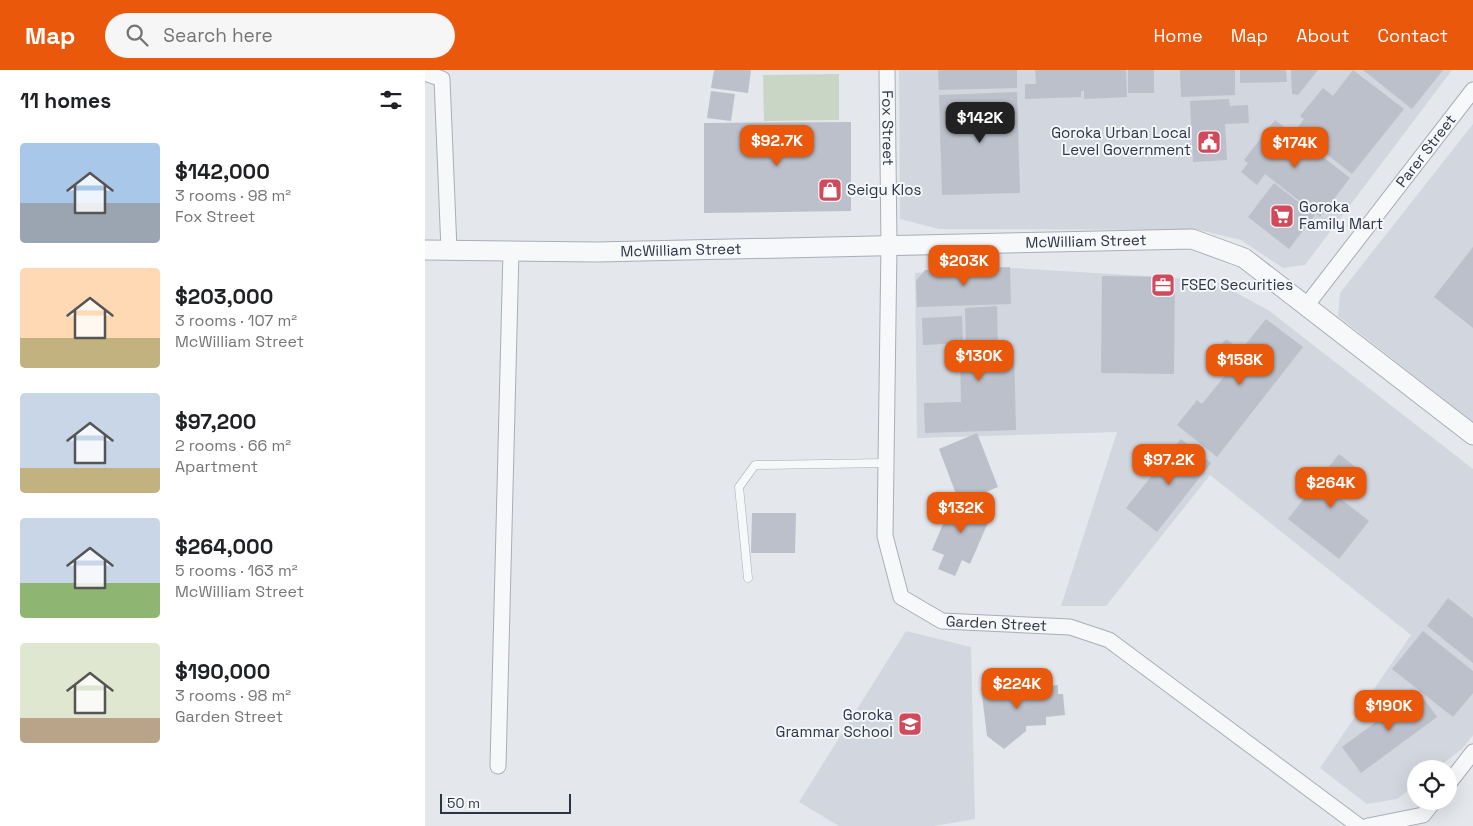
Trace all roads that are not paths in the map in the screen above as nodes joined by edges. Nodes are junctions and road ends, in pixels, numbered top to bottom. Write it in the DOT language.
graph roads {
  1 [pos="887,70"];
  2 [pos="425,73"];
  3 [pos="446,74"];
  4 [pos="1473,90"];
  5 [pos="889,245"];
  6 [pos="425,250"];
  7 [pos="449,250"];
  8 [pos="511,251"];
  9 [pos="1306,306"];
  10 [pos="1473,435"];
  11 [pos="886,464"];
  12 [pos="748,578"];
  13 [pos="1473,752"];
  14 [pos="498,766"];
  15 [pos="1457,773"];
  16 [pos="1427,810"];
  17 [pos="1359,826"];
  18 [pos="1368,826"];
  1 -- 5 [label="street, Fox Street"];
  2 -- 3 [label="street"];
  3 -- 7 [label="street"];
  4 -- 9 [label="street, Parer Street"];
  5 -- 8 [label="street, McWilliam Street"];
  5 -- 9 [label="street, McWilliam Street"];
  5 -- 11 [label="street, Garden Street"];
  6 -- 7 [label="street, McWilliam Street"];
  7 -- 8 [label="street, McWilliam Street"];
  8 -- 14 [label="street"];
  9 -- 10 [label="street, McWilliam Street"];
  11 -- 12 [label="lane"];
  11 -- 17 [label="street, Garden Street"];
  13 -- 15 [label="street"];
  16 -- 18 [label="street"];
}
